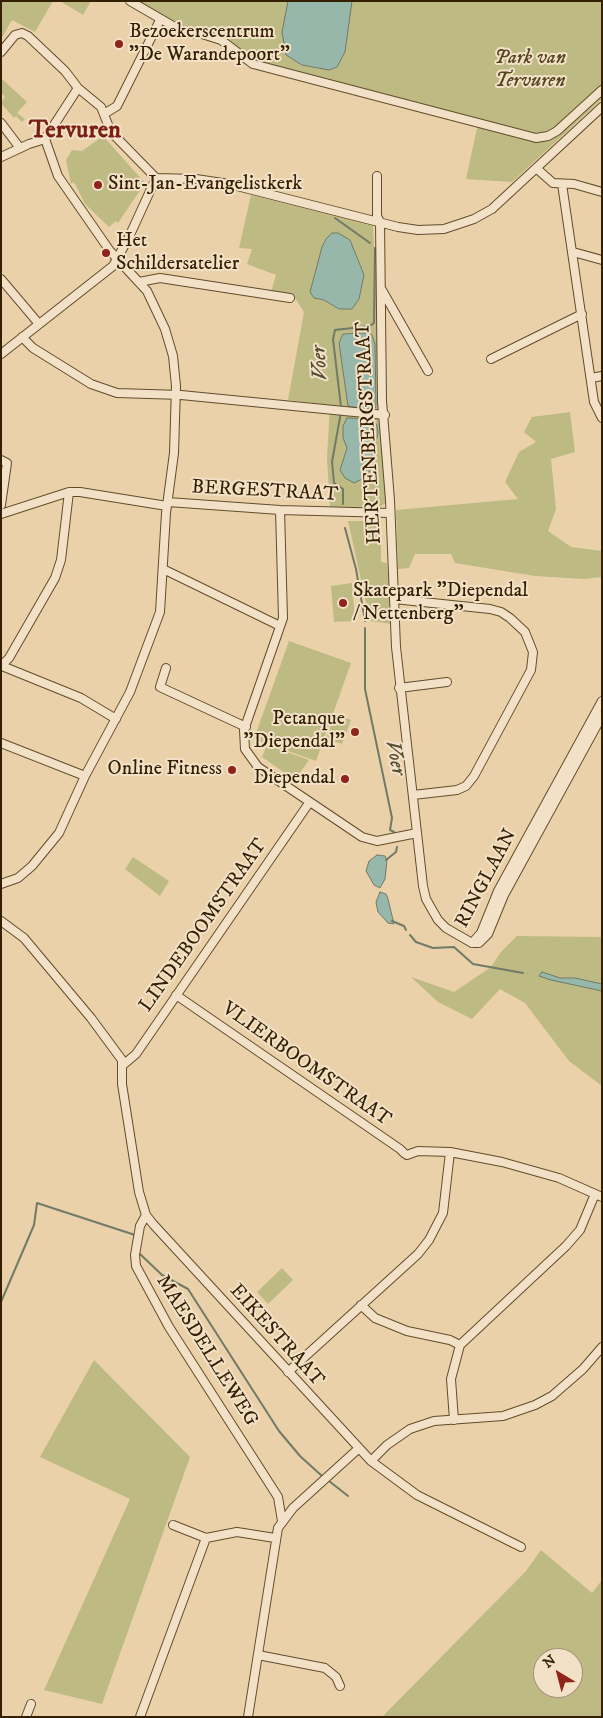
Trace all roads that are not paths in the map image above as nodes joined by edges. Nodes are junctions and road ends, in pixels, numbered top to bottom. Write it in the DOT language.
graph roads {
  1 [pos="130,1"];
  2 [pos="160,20"];
  3 [pos="1,52"];
  4 [pos="78,88"];
  5 [pos="602,90"];
  6 [pos="602,106"];
  7 [pos="104,114"];
  8 [pos="1,123"];
  9 [pos="45,139"];
  10 [pos="20,148"];
  11 [pos="1,157"];
  12 [pos="536,168"];
  13 [pos="378,176"];
  14 [pos="156,178"];
  15 [pos="562,184"];
  16 [pos="602,192"];
  17 [pos="380,222"];
  18 [pos="573,252"];
  19 [pos="118,260"];
  20 [pos="602,260"];
  21 [pos="1,279"];
  22 [pos="139,282"];
  23 [pos="381,289"];
  24 [pos="290,298"];
  25 [pos="582,314"];
  26 [pos="39,324"];
  27 [pos="22,337"];
  28 [pos="1,354"];
  29 [pos="491,359"];
  30 [pos="428,371"];
  31 [pos="602,376"];
  32 [pos="591,378"];
  33 [pos="176,394"];
  34 [pos="385,415"];
  35 [pos="602,418"];
  36 [pos="1,460"];
  37 [pos="69,492"];
  38 [pos="167,504"];
  39 [pos="1,505"];
  40 [pos="280,510"];
  41 [pos="390,513"];
  42 [pos="1,514"];
  43 [pos="163,570"];
  44 [pos="394,600"];
  45 [pos="280,626"];
  46 [pos="1,666"];
  47 [pos="166,668"];
  48 [pos="447,682"];
  49 [pos="399,688"];
  50 [pos="602,701"];
  51 [pos="602,716"];
  52 [pos="116,719"];
  53 [pos="246,726"];
  54 [pos="1,743"];
  55 [pos="85,776"];
  56 [pos="413,795"];
  57 [pos="309,803"];
  58 [pos="417,833"];
  59 [pos="1,884"];
  60 [pos="1,921"];
  61 [pos="472,943"];
  62 [pos="176,995"];
  63 [pos="123,1064"];
  64 [pos="450,1152"];
  65 [pos="599,1196"];
  66 [pos="146,1216"];
  67 [pos="361,1305"];
  68 [pos="460,1345"];
  69 [pos="602,1347"];
  70 [pos="288,1372"];
  71 [pos="454,1420"];
  72 [pos="358,1449"];
  73 [pos="371,1462"];
  74 [pos="278,1497"];
  75 [pos="297,1504"];
  76 [pos="282,1521"];
  77 [pos="173,1525"];
  78 [pos="206,1538"];
  79 [pos="275,1538"];
  80 [pos="521,1547"];
  81 [pos="258,1655"];
  82 [pos="340,1686"];
  83 [pos="31,1704"];
  84 [pos="26,1717"];
  85 [pos="140,1717"];
  86 [pos="248,1717"];
  1 -- 2 [label="street"];
  2 -- 5 [label="street"];
  2 -- 7 [label="street"];
  3 -- 4 [label="street"];
  4 -- 7 [label="street"];
  4 -- 9 [label="street"];
  6 -- 12 [label="street"];
  7 -- 14 [label="street"];
  8 -- 10 [label="street"];
  9 -- 10 [label="street"];
  9 -- 19 [label="street"];
  10 -- 11 [label="street"];
  12 -- 15 [label="street"];
  12 -- 17 [label="street"];
  13 -- 17 [label="street, HERTENBERGSTRAAT"];
  14 -- 17 [label="street"];
  14 -- 19 [label="street"];
  15 -- 16 [label="street"];
  15 -- 18 [label="street"];
  17 -- 23 [label="street, HERTENBERGSTRAAT"];
  18 -- 20 [label="street"];
  18 -- 25 [label="street"];
  19 -- 22 [label="street"];
  19 -- 26 [label="street"];
  21 -- 26 [label="street"];
  22 -- 24 [label="street"];
  22 -- 33 [label="street"];
  23 -- 30 [label="street"];
  23 -- 34 [label="street, HERTENBERGSTRAAT"];
  25 -- 29 [label="street"];
  25 -- 32 [label="street"];
  26 -- 27 [label="street"];
  27 -- 28 [label="street"];
  27 -- 33 [label="street"];
  31 -- 32 [label="street"];
  32 -- 35 [label="street"];
  33 -- 34 [label="street"];
  33 -- 38 [label="street"];
  34 -- 41 [label="street, HERTENBERGSTRAAT"];
  36 -- 39 [label="street"];
  37 -- 38 [label="street, BERGESTRAAT"];
  37 -- 42 [label="street"];
  37 -- 46 [label="street"];
  38 -- 40 [label="street, BERGESTRAAT"];
  38 -- 43 [label="street"];
  40 -- 41 [label="street, BERGESTRAAT"];
  40 -- 45 [label="street"];
  41 -- 44 [label="street, HERTENBERGSTRAAT"];
  43 -- 45 [label="street"];
  43 -- 52 [label="street"];
  44 -- 49 [label="street, HERTENBERGSTRAAT"];
  44 -- 56 [label="street"];
  45 -- 53 [label="street"];
  46 -- 52 [label="street"];
  47 -- 53 [label="street"];
  48 -- 49 [label="street"];
  49 -- 56 [label="street, HERTENBERGSTRAAT"];
  50 -- 61 [label="street, RINGLAAN"];
  51 -- 61 [label="street, RINGLAAN"];
  52 -- 55 [label="street"];
  53 -- 57 [label="street"];
  54 -- 55 [label="street"];
  55 -- 59 [label="street"];
  56 -- 58 [label="street, HERTENBERGSTRAAT"];
  57 -- 58 [label="street"];
  57 -- 62 [label="street, LINDEBOOMSTRAAT"];
  58 -- 61 [label="street, HERTENBERGSTRAAT"];
  60 -- 63 [label="street"];
  62 -- 63 [label="street, LINDEBOOMSTRAAT"];
  62 -- 64 [label="street, VLIERBOOMSTRAAT"];
  63 -- 66 [label="street, EIKESTRAAT"];
  64 -- 65 [label="street"];
  64 -- 67 [label="street"];
  65 -- 68 [label="street"];
  66 -- 70 [label="street, EIKESTRAAT"];
  66 -- 74 [label="street, MAESDELLEWEG"];
  67 -- 68 [label="street"];
  67 -- 70 [label="street"];
  68 -- 71 [label="street"];
  69 -- 71 [label="street"];
  70 -- 72 [label="street, EIKESTRAAT"];
  71 -- 73 [label="street"];
  72 -- 73 [label="street, EIKESTRAAT"];
  72 -- 75 [label="street"];
  73 -- 80 [label="street, EIKESTRAAT"];
  74 -- 75 [label="street"];
  74 -- 76 [label="street, MAESDELLEWEG"];
  75 -- 76 [label="street"];
  76 -- 79 [label="street"];
  77 -- 78 [label="street"];
  78 -- 79 [label="street"];
  78 -- 85 [label="street"];
  79 -- 81 [label="street"];
  81 -- 82 [label="street"];
  81 -- 86 [label="street"];
  83 -- 84 [label="street"];
}
